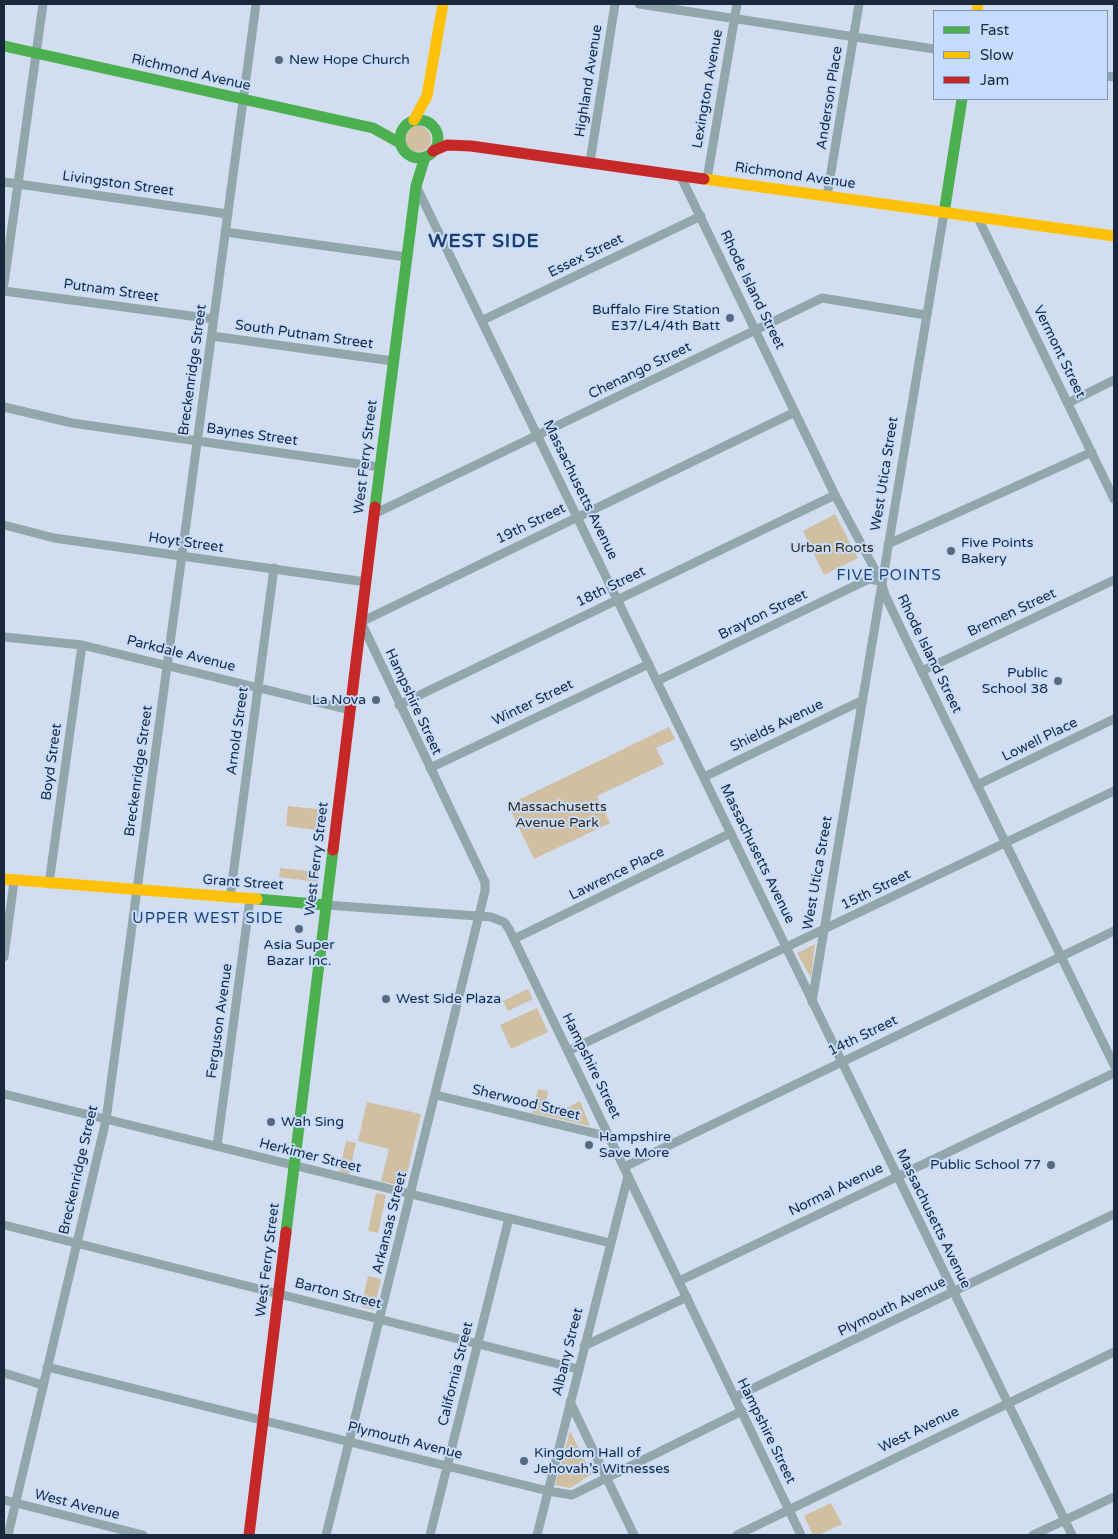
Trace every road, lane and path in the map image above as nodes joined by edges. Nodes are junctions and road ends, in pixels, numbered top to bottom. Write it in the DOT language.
graph roads {
  1 [pos="43,4"];
  2 [pos="256,4"];
  3 [pos="443,4"];
  4 [pos="615,4"];
  5 [pos="639,4"];
  6 [pos="737,4"];
  7 [pos="859,4"];
  8 [pos="734,18"];
  9 [pos="854,37"];
  10 [pos="4,46"];
  11 [pos="933,49"];
  12 [pos="36,53"];
  13 [pos="427,96"];
  14 [pos="242,100"];
  15 [pos="962,100"];
  16 [pos="414,120"];
  17 [pos="404,127"];
  18 [pos="373,128"];
  19 [pos="433,128"];
  20 [pos="400,143"];
  21 [pos="471,146"];
  22 [pos="407,154"];
  23 [pos="429,154"];
  24 [pos="590,162"];
  25 [pos="680,175"];
  26 [pos="707,179"];
  27 [pos="4,182"];
  28 [pos="18,184"];
  29 [pos="416,186"];
  30 [pos="827,196"];
  31 [pos="944,213"];
  32 [pos="228,214"];
  33 [pos="701,216"];
  34 [pos="978,218"];
  35 [pos="225,232"];
  36 [pos="1114,236"];
  37 [pos="406,257"];
  38 [pos="4,283"];
  39 [pos="4,291"];
  40 [pos="926,315"];
  41 [pos="214,319"];
  42 [pos="483,320"];
  43 [pos="756,330"];
  44 [pos="212,336"];
  45 [pos="393,361"];
  46 [pos="1114,380"];
  47 [pos="1068,403"];
  48 [pos="4,407"];
  49 [pos="795,412"];
  50 [pos="539,436"];
  51 [pos="196,441"];
  52 [pos="1092,452"];
  53 [pos="380,466"];
  54 [pos="835,495"];
  55 [pos="1114,499"];
  56 [pos="374,514"];
  57 [pos="578,517"];
  58 [pos="4,525"];
  59 [pos="888,544"];
  60 [pos="182,557"];
  61 [pos="274,568"];
  62 [pos="1114,580"];
  63 [pos="881,581"];
  64 [pos="366,582"];
  65 [pos="618,599"];
  66 [pos="361,622"];
  67 [pos="4,637"];
  68 [pos="82,645"];
  69 [pos="649,664"];
  70 [pos="168,665"];
  71 [pos="922,672"];
  72 [pos="657,681"];
  73 [pos="258,687"];
  74 [pos="863,700"];
  75 [pos="399,705"];
  76 [pos="350,710"];
  77 [pos="1114,719"];
  78 [pos="430,768"];
  79 [pos="704,777"];
  80 [pos="977,785"];
  81 [pos="1114,791"];
  82 [pos="731,833"];
  83 [pos="1006,843"];
  84 [pos="9,880"];
  85 [pos="49,884"];
  86 [pos="137,890"];
  87 [pos="230,898"];
  88 [pos="250,899"];
  89 [pos="326,905"];
  90 [pos="481,916"];
  91 [pos="824,930"];
  92 [pos="1114,930"];
  93 [pos="514,939"];
  94 [pos="787,948"];
  95 [pos="4,956"];
  96 [pos="1062,956"];
  97 [pos="812,1002"];
  98 [pos="568,1051"];
  99 [pos="842,1062"];
  100 [pos="1114,1065"];
  101 [pos="1114,1072"];
  102 [pos="4,1094"];
  103 [pos="436,1095"];
  104 [pos="106,1120"];
  105 [pos="610,1137"];
  106 [pos="216,1146"];
  107 [pos="294,1166"];
  108 [pos="626,1171"];
  109 [pos="897,1176"];
  110 [pos="411,1195"];
  111 [pos="1114,1214"];
  112 [pos="509,1218"];
  113 [pos="4,1225"];
  114 [pos="77,1243"];
  115 [pos="610,1243"];
  116 [pos="679,1281"];
  117 [pos="953,1292"];
  118 [pos="279,1294"];
  119 [pos="687,1297"];
  120 [pos="380,1319"];
  121 [pos="478,1344"];
  122 [pos="584,1346"];
  123 [pos="1114,1352"];
  124 [pos="47,1367"];
  125 [pos="578,1369"];
  126 [pos="4,1373"];
  127 [pos="43,1385"];
  128 [pos="735,1398"];
  129 [pos="570,1402"];
  130 [pos="1006,1403"];
  131 [pos="742,1411"];
  132 [pos="263,1421"];
  133 [pos="348,1441"];
  134 [pos="447,1466"];
  135 [pos="607,1478"];
  136 [pos="548,1491"];
  137 [pos="1114,1497"];
  138 [pos="4,1500"];
  139 [pos="15,1504"];
  140 [pos="789,1510"];
  141 [pos="1065,1520"];
  142 [pos="8,1535"];
  143 [pos="143,1535"];
  144 [pos="249,1535"];
  145 [pos="326,1535"];
  146 [pos="430,1535"];
  147 [pos="537,1535"];
  148 [pos="634,1535"];
  149 [pos="737,1535"];
  150 [pos="801,1535"];
  151 [pos="1033,1535"];
  152 [pos="1072,1535"];
  1 -- 12 [label="street"];
  2 -- 14 [label="street, Breckenridge Street"];
  3 -- 13 [label="street"];
  4 -- 24 [label="street, Highland Avenue"];
  5 -- 8 [label="street"];
  6 -- 8 [label="street, Lexington Avenue"];
  7 -- 9 [label="street, Anderson Place"];
  8 -- 9 [label="street"];
  8 -- 26 [label="street, Lexington Avenue"];
  9 -- 11 [label="street"];
  9 -- 30 [label="street, Anderson Place"];
  10 -- 12 [label="street, Richmond Avenue"];
  12 -- 14 [label="street, Richmond Avenue"];
  12 -- 28 [label="street"];
  13 -- 16 [label="street"];
  13 -- 19 [label="street"];
  14 -- 18 [label="street, Richmond Avenue"];
  14 -- 32 [label="street, Breckenridge Street"];
  15 -- 31 [label="street, West Utica Street"];
  16 -- 17 [label="street"];
  16 -- 19 [label="street"];
  17 -- 18 [label="street, Richmond Avenue"];
  17 -- 20 [label="street"];
  18 -- 20 [label="street, Richmond Avenue"];
  19 -- 21 [label="street, Richmond Avenue"];
  19 -- 23 [label="street"];
  20 -- 22 [label="street"];
  21 -- 23 [label="street, Richmond Avenue"];
  21 -- 24 [label="street, Richmond Avenue"];
  22 -- 23 [label="street"];
  22 -- 29 [label="street, West Ferry Street"];
  23 -- 29 [label="street, West Ferry Street"];
  24 -- 25 [label="street, Richmond Avenue"];
  25 -- 26 [label="street, Richmond Avenue"];
  25 -- 33 [label="street, Rhode Island Street"];
  26 -- 30 [label="street, Richmond Avenue"];
  27 -- 28 [label="street, Livingston Street"];
  28 -- 32 [label="street, Livingston Street"];
  28 -- 38 [label="street"];
  29 -- 37 [label="street, West Ferry Street"];
  29 -- 42 [label="street, Massachusetts Avenue"];
  30 -- 31 [label="street, Richmond Avenue"];
  31 -- 34 [label="street, Richmond Avenue"];
  31 -- 40 [label="street, West Utica Street"];
  32 -- 35 [label="street, Breckenridge Street"];
  33 -- 42 [label="street, Essex Street"];
  33 -- 43 [label="street, Rhode Island Street"];
  34 -- 36 [label="street, Richmond Avenue"];
  34 -- 47 [label="street, Vermont Street"];
  35 -- 37 [label="street"];
  35 -- 41 [label="street, Breckenridge Street"];
  37 -- 45 [label="street, West Ferry Street"];
  39 -- 41 [label="street, Putnam Street"];
  40 -- 43 [label="street, Chenango Street"];
  40 -- 59 [label="street, West Utica Street"];
  41 -- 44 [label="street, Breckenridge Street"];
  42 -- 50 [label="street, Massachusetts Avenue"];
  43 -- 49 [label="street, Rhode Island Street"];
  43 -- 50 [label="street, Chenango Street"];
  44 -- 45 [label="street, South Putnam Street"];
  44 -- 51 [label="street, Breckenridge Street"];
  45 -- 53 [label="street, West Ferry Street"];
  46 -- 47 [label="street"];
  47 -- 52 [label="street, Vermont Street"];
  48 -- 51 [label="street, Baynes Street"];
  49 -- 54 [label="street, Rhode Island Street"];
  49 -- 57 [label="street, 19th Street"];
  50 -- 56 [label="street, Chenango Street"];
  50 -- 57 [label="street, Massachusetts Avenue"];
  51 -- 53 [label="street, Baynes Street"];
  51 -- 60 [label="street, Breckenridge Street"];
  52 -- 55 [label="street, Vermont Street"];
  52 -- 59 [label="street"];
  53 -- 56 [label="street, West Ferry Street"];
  54 -- 63 [label="street, Rhode Island Street"];
  54 -- 65 [label="street, 18th Street"];
  56 -- 64 [label="street, West Ferry Street"];
  57 -- 65 [label="street, Massachusetts Avenue"];
  57 -- 66 [label="street, 19th Street"];
  58 -- 60 [label="street, Hoyt Street"];
  59 -- 63 [label="street, West Utica Street"];
  60 -- 61 [label="street, Hoyt Street"];
  60 -- 70 [label="street, Breckenridge Street"];
  61 -- 64 [label="street, Hoyt Street"];
  61 -- 73 [label="street, Arnold Street"];
  62 -- 71 [label="street, Bremen Street"];
  63 -- 71 [label="street, Rhode Island Street"];
  63 -- 72 [label="street, Brayton Street"];
  63 -- 74 [label="street, West Utica Street"];
  64 -- 66 [label="street, West Ferry Street"];
  65 -- 69 [label="street, Massachusetts Avenue"];
  65 -- 75 [label="street, 18th Street"];
  66 -- 75 [label="street, Hampshire Street"];
  66 -- 76 [label="street, West Ferry Street"];
  67 -- 68 [label="street, Parkdale Avenue"];
  68 -- 70 [label="street, Parkdale Avenue"];
  68 -- 85 [label="street, Boyd Street"];
  69 -- 72 [label="street, Massachusetts Avenue"];
  69 -- 78 [label="street, Winter Street"];
  70 -- 73 [label="street, Parkdale Avenue"];
  70 -- 86 [label="street, Breckenridge Street"];
  71 -- 80 [label="street, Rhode Island Street"];
  72 -- 79 [label="street, Massachusetts Avenue"];
  73 -- 76 [label="street, Parkdale Avenue"];
  73 -- 87 [label="street, Arnold Street"];
  74 -- 79 [label="street, Shields Avenue"];
  74 -- 91 [label="street, West Utica Street"];
  75 -- 78 [label="street, Hampshire Street"];
  76 -- 89 [label="street, West Ferry Street"];
  77 -- 80 [label="street, Lowell Place"];
  78 -- 90 [label="street, Hampshire Street"];
  79 -- 82 [label="street, Massachusetts Avenue"];
  80 -- 83 [label="street, Rhode Island Street"];
  81 -- 83 [label="street, 15th Street"];
  82 -- 93 [label="street, Lawrence Place"];
  82 -- 94 [label="street, Massachusetts Avenue"];
  83 -- 91 [label="street, 15th Street"];
  83 -- 96 [label="street, Rhode Island Street"];
  84 -- 85 [label="street, Grant Street"];
  84 -- 95 [label="street"];
  85 -- 86 [label="street, Grant Street"];
  86 -- 87 [label="street, Grant Street"];
  86 -- 104 [label="street, Breckenridge Street"];
  87 -- 88 [label="street, Grant Street"];
  88 -- 89 [label="street, Grant Street"];
  88 -- 106 [label="street, Ferguson Avenue"];
  89 -- 90 [label="street, Grant Street"];
  89 -- 107 [label="street, West Ferry Street"];
  90 -- 93 [label="street, Hampshire Street"];
  90 -- 103 [label="street, Arkansas Street"];
  91 -- 94 [label="street, 15th Street"];
  91 -- 97 [label="street, West Utica Street"];
  92 -- 96 [label="street, 14th Street"];
  93 -- 98 [label="street, Hampshire Street"];
  94 -- 97 [label="street, Massachusetts Avenue"];
  94 -- 98 [label="street, 15th Street"];
  96 -- 99 [label="street, 14th Street"];
  96 -- 100 [label="street, Rhode Island Street"];
  97 -- 99 [label="street, Massachusetts Avenue"];
  98 -- 105 [label="street, Hampshire Street"];
  99 -- 108 [label="street, 14th Street"];
  99 -- 109 [label="street, Massachusetts Avenue"];
  101 -- 109 [label="street, Normal Avenue"];
  102 -- 104 [label="street, Herkimer Street"];
  103 -- 105 [label="street, Sherwood Street"];
  103 -- 110 [label="street, Arkansas Street"];
  104 -- 106 [label="street, Herkimer Street"];
  104 -- 114 [label="street, Breckenridge Street"];
  105 -- 108 [label="street, Hampshire Street"];
  106 -- 107 [label="street, Herkimer Street"];
  107 -- 110 [label="street, Herkimer Street"];
  107 -- 118 [label="street, West Ferry Street"];
  108 -- 115 [label="street, Albany Street"];
  108 -- 116 [label="street, Hampshire Street"];
  109 -- 116 [label="street, Normal Avenue"];
  109 -- 117 [label="street, Massachusetts Avenue"];
  110 -- 112 [label="street, Herkimer Street"];
  110 -- 120 [label="street, Arkansas Street"];
  111 -- 117 [label="street, Plymouth Avenue"];
  112 -- 115 [label="street, Herkimer Street"];
  112 -- 121 [label="street, California Street"];
  113 -- 114 [label="street, Barton Street"];
  114 -- 118 [label="street, Barton Street"];
  114 -- 124 [label="street, Breckenridge Street"];
  115 -- 122 [label="street, Albany Street"];
  116 -- 119 [label="street, Hampshire Street"];
  117 -- 128 [label="street, Plymouth Avenue"];
  117 -- 130 [label="street, Massachusetts Avenue"];
  118 -- 120 [label="street, Barton Street"];
  118 -- 132 [label="street, West Ferry Street"];
  119 -- 122 [label="street"];
  119 -- 128 [label="street, Hampshire Street"];
  120 -- 121 [label="street, Barton Street"];
  120 -- 133 [label="street, Arkansas Street"];
  121 -- 125 [label="street, Barton Street"];
  121 -- 134 [label="street, California Street"];
  122 -- 125 [label="street, Albany Street"];
  123 -- 130 [label="street, West Avenue"];
  124 -- 127 [label="street, Breckenridge Street"];
  124 -- 132 [label="street, Plymouth Avenue"];
  125 -- 129 [label="street, Albany Street"];
  126 -- 127 [label="street"];
  127 -- 139 [label="street, Breckenridge Street"];
  128 -- 131 [label="street, Hampshire Street"];
  129 -- 135 [label="street"];
  129 -- 136 [label="street, Albany Street"];
  130 -- 140 [label="street, West Avenue"];
  130 -- 141 [label="street, Massachusetts Avenue"];
  131 -- 135 [label="street, Plymouth Avenue"];
  131 -- 140 [label="street, Hampshire Street"];
  132 -- 133 [label="street, Plymouth Avenue"];
  132 -- 144 [label="street, West Ferry Street"];
  133 -- 134 [label="street, Plymouth Avenue"];
  133 -- 145 [label="street, Arkansas Street"];
  134 -- 136 [label="street, Plymouth Avenue"];
  134 -- 146 [label="street, California Street"];
  135 -- 136 [label="street, Plymouth Avenue"];
  135 -- 148 [label="street"];
  136 -- 147 [label="street, Albany Street"];
  137 -- 141 [label="street"];
  138 -- 139 [label="street, West Avenue"];
  139 -- 142 [label="street, Breckenridge Street"];
  139 -- 143 [label="street, West Avenue"];
  140 -- 149 [label="street, West Avenue"];
  140 -- 150 [label="street, Hampshire Street"];
  141 -- 151 [label="street"];
  141 -- 152 [label="street, Massachusetts Avenue"];
}
